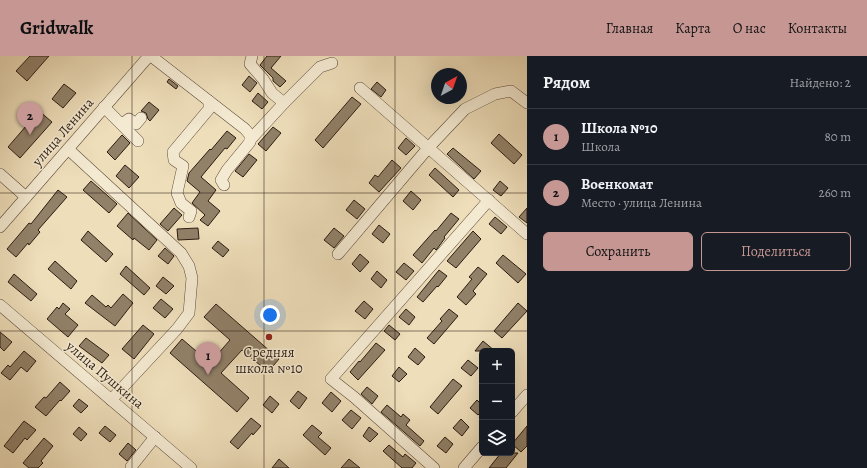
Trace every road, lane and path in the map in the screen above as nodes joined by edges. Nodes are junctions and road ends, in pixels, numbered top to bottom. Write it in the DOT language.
graph roads {
  1 [pos="150,56"];
  2 [pos="252,56"];
  3 [pos="332,63"];
  4 [pos="360,88"];
  5 [pos="209,101"];
  6 [pos="284,103"];
  7 [pos="527,103"];
  8 [pos="104,107"];
  9 [pos="141,118"];
  10 [pos="122,124"];
  11 [pos="250,140"];
  12 [pos="138,141"];
  13 [pos="429,147"];
  14 [pos="68,149"];
  15 [pos="0,174"];
  16 [pos="224,185"];
  17 [pos="26,197"];
  18 [pos="489,200"];
  19 [pos="189,217"];
  20 [pos="0,227"];
  21 [pos="527,234"];
  22 [pos="338,254"];
  23 [pos="0,305"];
  24 [pos="527,395"];
  25 [pos="111,400"];
  26 [pos="515,409"];
  27 [pos="156,437"];
  28 [pos="479,450"];
  29 [pos="132,468"];
  30 [pos="191,468"];
  31 [pos="434,468"];
  32 [pos="464,468"];
  1 -- 5 [label="street"];
  1 -- 8 [label="street, улица Ленина"];
  2 -- 6 [label="street"];
  3 -- 6 [label="street"];
  4 -- 13 [label="street"];
  5 -- 11 [label="street"];
  5 -- 19 [label="street"];
  6 -- 11 [label="street"];
  7 -- 13 [label="street"];
  8 -- 10 [label="street"];
  8 -- 14 [label="street, улица Ленина"];
  9 -- 10 [label="street"];
  10 -- 12 [label="street"];
  11 -- 16 [label="street"];
  13 -- 18 [label="street"];
  13 -- 22 [label="street"];
  14 -- 17 [label="street, улица Ленина"];
  14 -- 25 [label="street"];
  15 -- 17 [label="street"];
  17 -- 20 [label="street, улица Ленина"];
  18 -- 21 [label="street"];
  18 -- 31 [label="street"];
  23 -- 25 [label="street, улица Пушкина"];
  24 -- 26 [label="street"];
  25 -- 27 [label="street, улица Пушкина"];
  27 -- 29 [label="street"];
  27 -- 30 [label="street, улица Пушкина"];
  28 -- 32 [label="street"];
}
